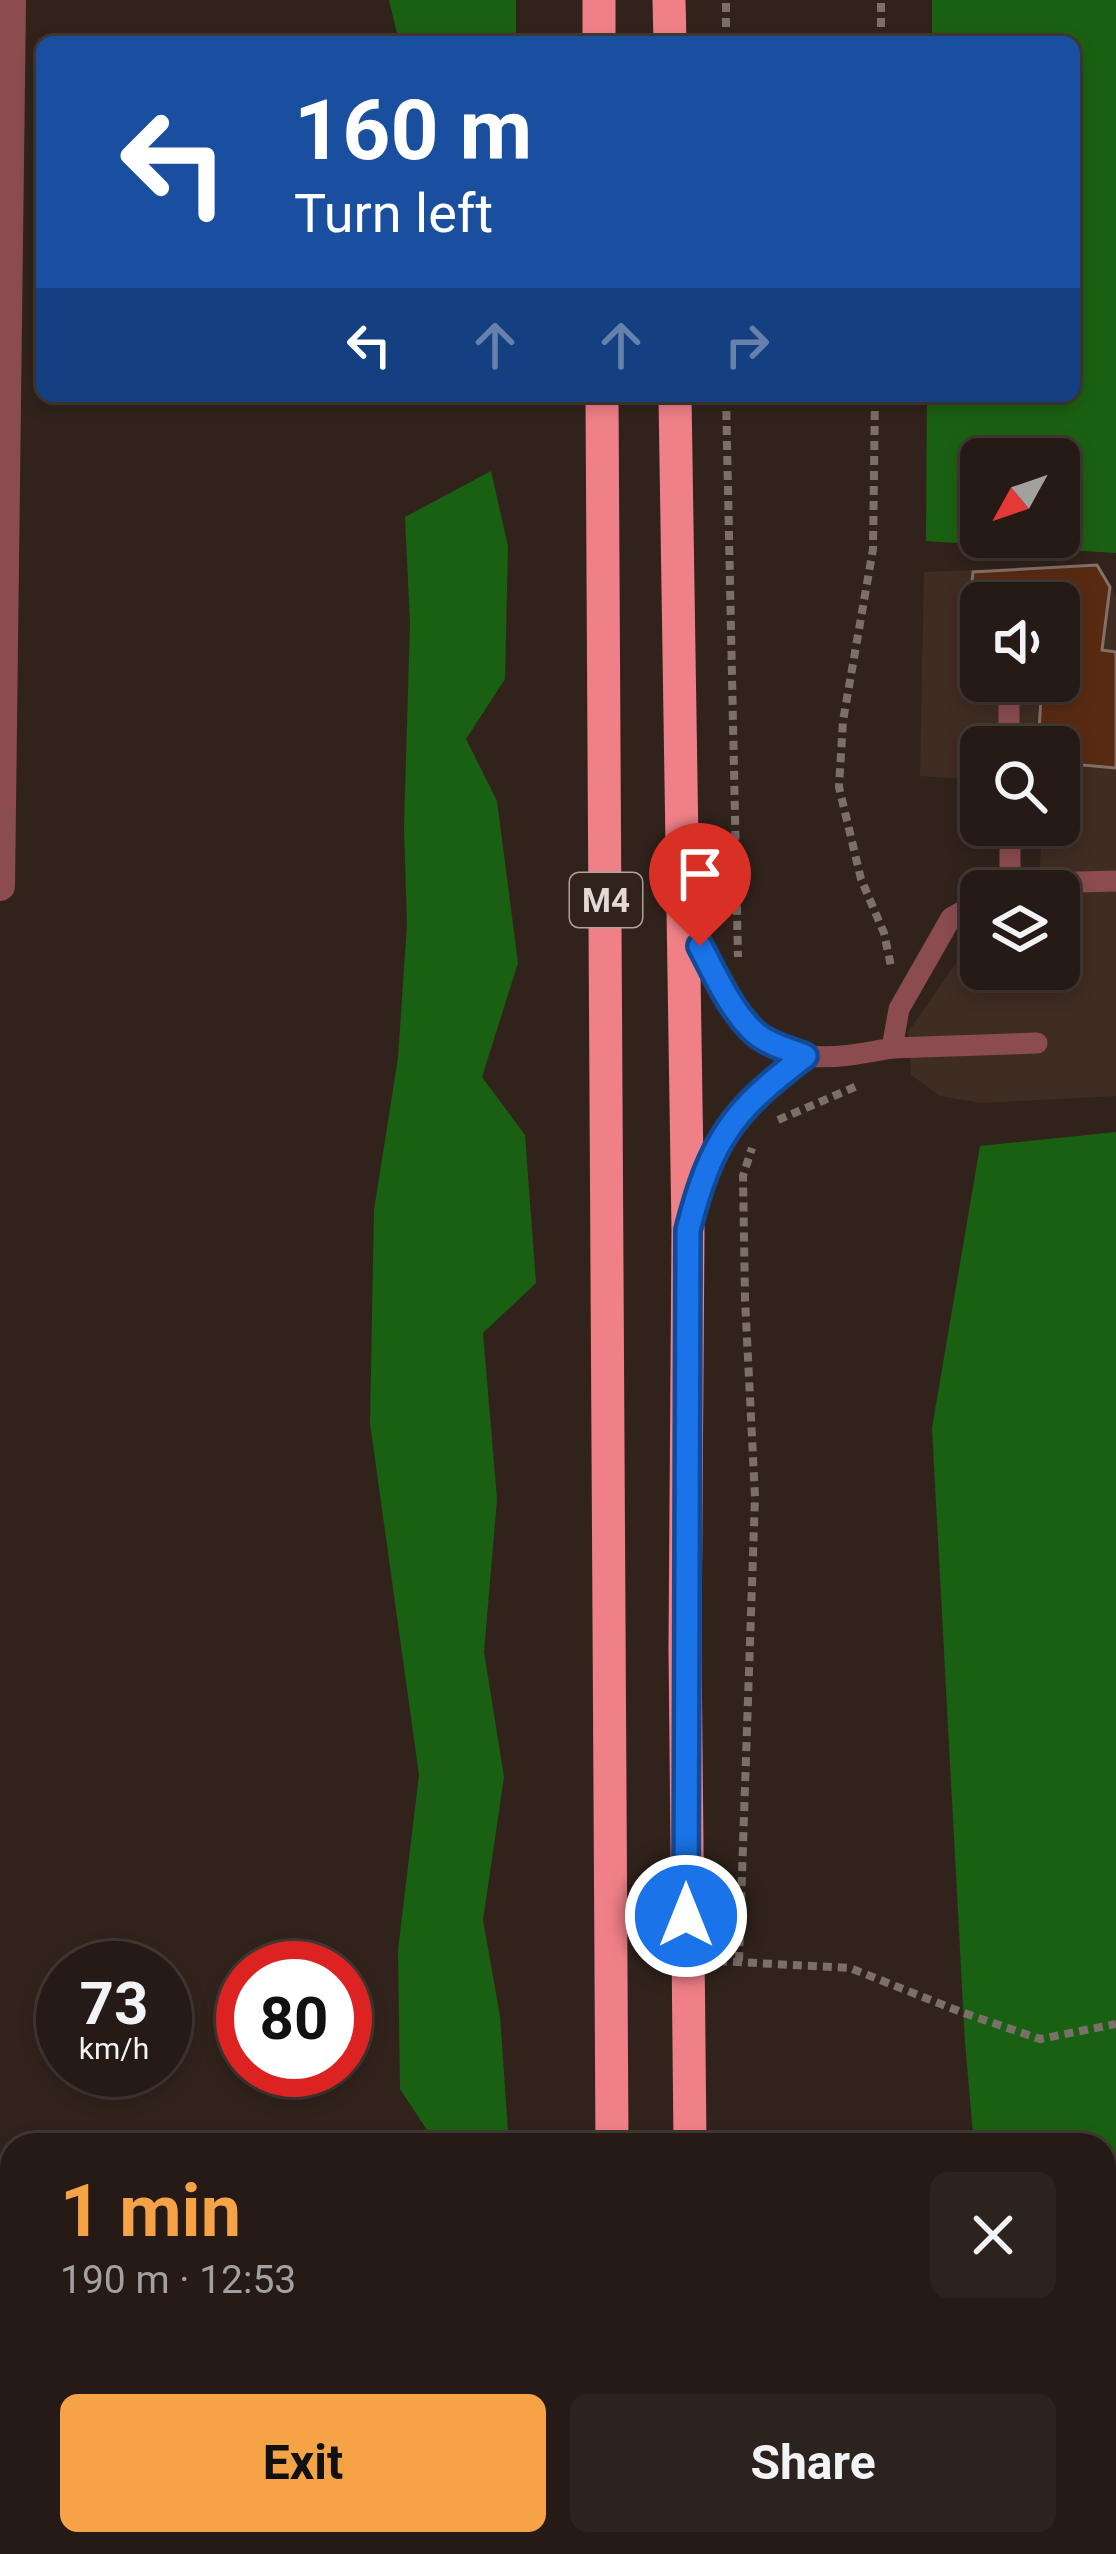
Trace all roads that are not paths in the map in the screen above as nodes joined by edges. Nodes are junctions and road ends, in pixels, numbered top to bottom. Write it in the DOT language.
graph roads {
  1 [pos="10,0"];
  2 [pos="598,0"];
  3 [pos="669,0"];
  4 [pos="599,36"];
  5 [pos="670,36"];
  6 [pos="3,342"];
  7 [pos="602,402"];
  8 [pos="676,402"];
  9 [pos="1116,881"];
  10 [pos="1080,883"];
  11 [pos="0,886"];
  12 [pos="683,904"];
  13 [pos="960,913"];
  14 [pos="1037,1043"];
  15 [pos="892,1048"];
  16 [pos="805,1056"];
  17 [pos="688,1230"];
  18 [pos="612,2133"];
  19 [pos="690,2133"];
  1 -- 6 [label="street"];
  2 -- 4 [label="highway"];
  3 -- 5 [label="highway"];
  6 -- 11 [label="street"];
  7 -- 18 [label="highway, М4"];
  8 -- 12 [label="highway, М4"];
  9 -- 10 [label="lane"];
  12 -- 16 [label="lane"];
  12 -- 17 [label="highway, М4"];
  13 -- 15 [label="lane"];
  14 -- 15 [label="lane"];
  15 -- 16 [label="lane"];
  16 -- 17 [label="lane"];
  17 -- 19 [label="highway, М4"];
}
